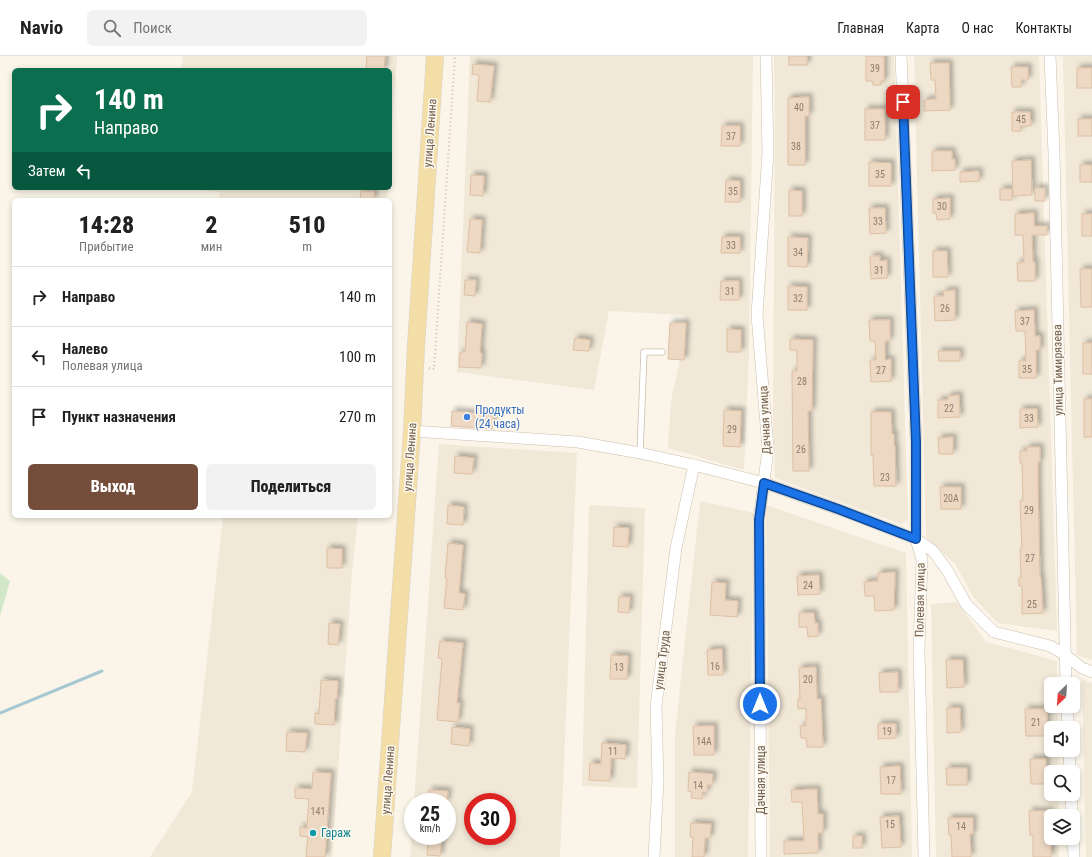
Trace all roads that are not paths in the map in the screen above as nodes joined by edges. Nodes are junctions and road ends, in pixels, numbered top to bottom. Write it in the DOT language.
graph roads {
  1 [pos="435,56"];
  2 [pos="766,56"];
  3 [pos="901,56"];
  4 [pos="1050,56"];
  5 [pos="662,352"];
  6 [pos="412,432"];
  7 [pos="640,453"];
  8 [pos="694,464"];
  9 [pos="764,483"];
  10 [pos="916,539"];
  11 [pos="1064,654"];
  12 [pos="1092,672"];
  13 [pos="1066,677"];
  14 [pos="1073,845"];
  15 [pos="382,857"];
  16 [pos="654,857"];
  17 [pos="761,857"];
  18 [pos="924,857"];
  19 [pos="1074,857"];
  1 -- 6 [label="main road, улица Ленина"];
  2 -- 9 [label="street, Дачная улица"];
  3 -- 10 [label="street, Полевая улица"];
  4 -- 11 [label="street, улица Тимирязева"];
  5 -- 7 [label="lane"];
  6 -- 7 [label="street"];
  6 -- 15 [label="main road, улица Ленина"];
  7 -- 8 [label="street"];
  8 -- 9 [label="street"];
  8 -- 16 [label="street, улица Труда"];
  9 -- 10 [label="street"];
  9 -- 17 [label="street, Дачная улица"];
  10 -- 11 [label="street"];
  10 -- 18 [label="street, Полевая улица"];
  11 -- 12 [label="street"];
  11 -- 13 [label="street, улица Тимирязева"];
  14 -- 19 [label="street"];
}
